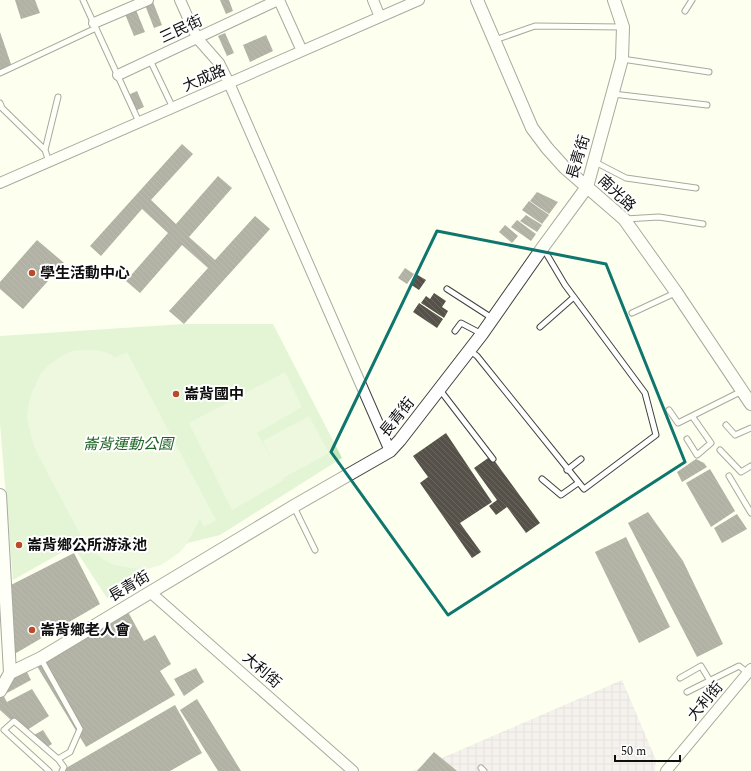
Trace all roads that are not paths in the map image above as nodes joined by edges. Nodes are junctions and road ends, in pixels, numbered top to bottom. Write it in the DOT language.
graph roads {
  1 [pos="83,0"];
  2 [pos="148,0"];
  3 [pos="180,0"];
  4 [pos="278,0"];
  5 [pos="373,0"];
  6 [pos="419,0"];
  7 [pos="477,0"];
  8 [pos="614,0"];
  9 [pos="617,0"];
  10 [pos="692,0"];
  11 [pos="684,11"];
  12 [pos="380,17"];
  13 [pos="95,26"];
  14 [pos="623,27"];
  15 [pos="197,38"];
  16 [pos="495,40"];
  17 [pos="302,51"];
  18 [pos="622,59"];
  19 [pos="150,60"];
  20 [pos="709,72"];
  21 [pos="0,73"];
  22 [pos="118,75"];
  23 [pos="229,83"];
  24 [pos="613,94"];
  25 [pos="58,97"];
  26 [pos="0,104"];
  27 [pos="707,105"];
  28 [pos="173,108"];
  29 [pos="139,122"];
  30 [pos="45,150"];
  31 [pos="49,162"];
  32 [pos="595,162"];
  33 [pos="0,183"];
  34 [pos="587,187"];
  35 [pos="696,188"];
  36 [pos="624,219"];
  37 [pos="703,224"];
  38 [pos="543,247"];
  39 [pos="447,289"];
  40 [pos="676,292"];
  41 [pos="574,297"];
  42 [pos="632,313"];
  43 [pos="492,318"];
  44 [pos="540,327"];
  45 [pos="455,331"];
  46 [pos="482,334"];
  47 [pos="469,350"];
  48 [pos="439,389"];
  49 [pos="743,391"];
  50 [pos="751,404"];
  51 [pos="669,410"];
  52 [pos="692,416"];
  53 [pos="726,425"];
  54 [pos="751,428"];
  55 [pos="687,439"];
  56 [pos="390,450"];
  57 [pos="720,450"];
  58 [pos="492,459"];
  59 [pos="581,459"];
  60 [pos="751,466"];
  61 [pos="567,470"];
  62 [pos="729,476"];
  63 [pos="542,479"];
  64 [pos="578,483"];
  65 [pos="0,495"];
  66 [pos="294,506"];
  67 [pos="751,514"];
  68 [pos="315,550"];
  69 [pos="150,592"];
  70 [pos="41,658"];
  71 [pos="749,671"];
  72 [pos="10,673"];
  73 [pos="680,678"];
  74 [pos="710,681"];
  75 [pos="0,691"];
  76 [pos="687,692"];
  77 [pos="58,759"];
  78 [pos="49,771"];
  79 [pos="62,771"];
  80 [pos="353,771"];
  81 [pos="666,771"];
  1 -- 13 [label="lane"];
  2 -- 13 [label="street"];
  3 -- 15 [label="street"];
  4 -- 15 [label="street, 三民街"];
  4 -- 17 [label="street"];
  5 -- 12 [label="street"];
  6 -- 12 [label="street, 大成路"];
  7 -- 16 [label="street, 南光路"];
  8 -- 9 [label="lane"];
  8 -- 14 [label="street, 長青街"];
  10 -- 11 [label="lane"];
  12 -- 17 [label="street, 大成路"];
  13 -- 21 [label="lane"];
  13 -- 22 [label="lane"];
  14 -- 16 [label="lane"];
  14 -- 18 [label="street, 長青街"];
  15 -- 19 [label="street, 三民街"];
  15 -- 23 [label="street"];
  16 -- 34 [label="street, 南光路"];
  17 -- 23 [label="street, 大成路"];
  18 -- 20 [label="lane"];
  18 -- 24 [label="street, 長青街"];
  19 -- 22 [label="street, 三民街"];
  19 -- 28 [label="lane"];
  22 -- 29 [label="lane"];
  23 -- 28 [label="street, 大成路"];
  23 -- 56 [label="street"];
  24 -- 27 [label="lane"];
  24 -- 32 [label="street, 長青街"];
  25 -- 30 [label="lane"];
  26 -- 30 [label="lane"];
  28 -- 29 [label="street, 大成路"];
  29 -- 31 [label="street, 大成路"];
  30 -- 31 [label="lane"];
  31 -- 33 [label="street, 大成路"];
  32 -- 34 [label="street, 長青街"];
  32 -- 35 [label="lane"];
  34 -- 36 [label="street, 南光路"];
  34 -- 38 [label="street, 長青街"];
  36 -- 37 [label="lane"];
  36 -- 40 [label="street, 南光路"];
  38 -- 41 [label="lane"];
  38 -- 43 [label="street, 長青街"];
  39 -- 43 [label="lane"];
  40 -- 42 [label="lane"];
  40 -- 49 [label="street, 南光路"];
  41 -- 44 [label="lane"];
  41 -- 64 [label="lane"];
  43 -- 46 [label="street, 長青街"];
  45 -- 46 [label="lane"];
  46 -- 47 [label="street, 長青街"];
  47 -- 48 [label="street, 長青街"];
  47 -- 61 [label="lane"];
  48 -- 56 [label="street, 長青街"];
  48 -- 58 [label="lane"];
  49 -- 50 [label="street, 南光路"];
  49 -- 52 [label="lane"];
  51 -- 52 [label="lane"];
  52 -- 55 [label="lane"];
  53 -- 54 [label="lane"];
  56 -- 66 [label="street, 長青街"];
  57 -- 60 [label="lane"];
  59 -- 61 [label="lane"];
  61 -- 64 [label="lane"];
  62 -- 67 [label="lane"];
  63 -- 64 [label="lane"];
  65 -- 72 [label="street"];
  66 -- 68 [label="lane"];
  66 -- 69 [label="street, 長青街"];
  69 -- 70 [label="street, 長青街"];
  69 -- 80 [label="street, 大利街"];
  70 -- 72 [label="street, 長青街"];
  70 -- 77 [label="lane"];
  71 -- 74 [label="lane"];
  71 -- 81 [label="street, 大利街"];
  72 -- 75 [label="street"];
  73 -- 74 [label="lane"];
  74 -- 76 [label="lane"];
  77 -- 78 [label="lane"];
  77 -- 79 [label="lane"];
}
